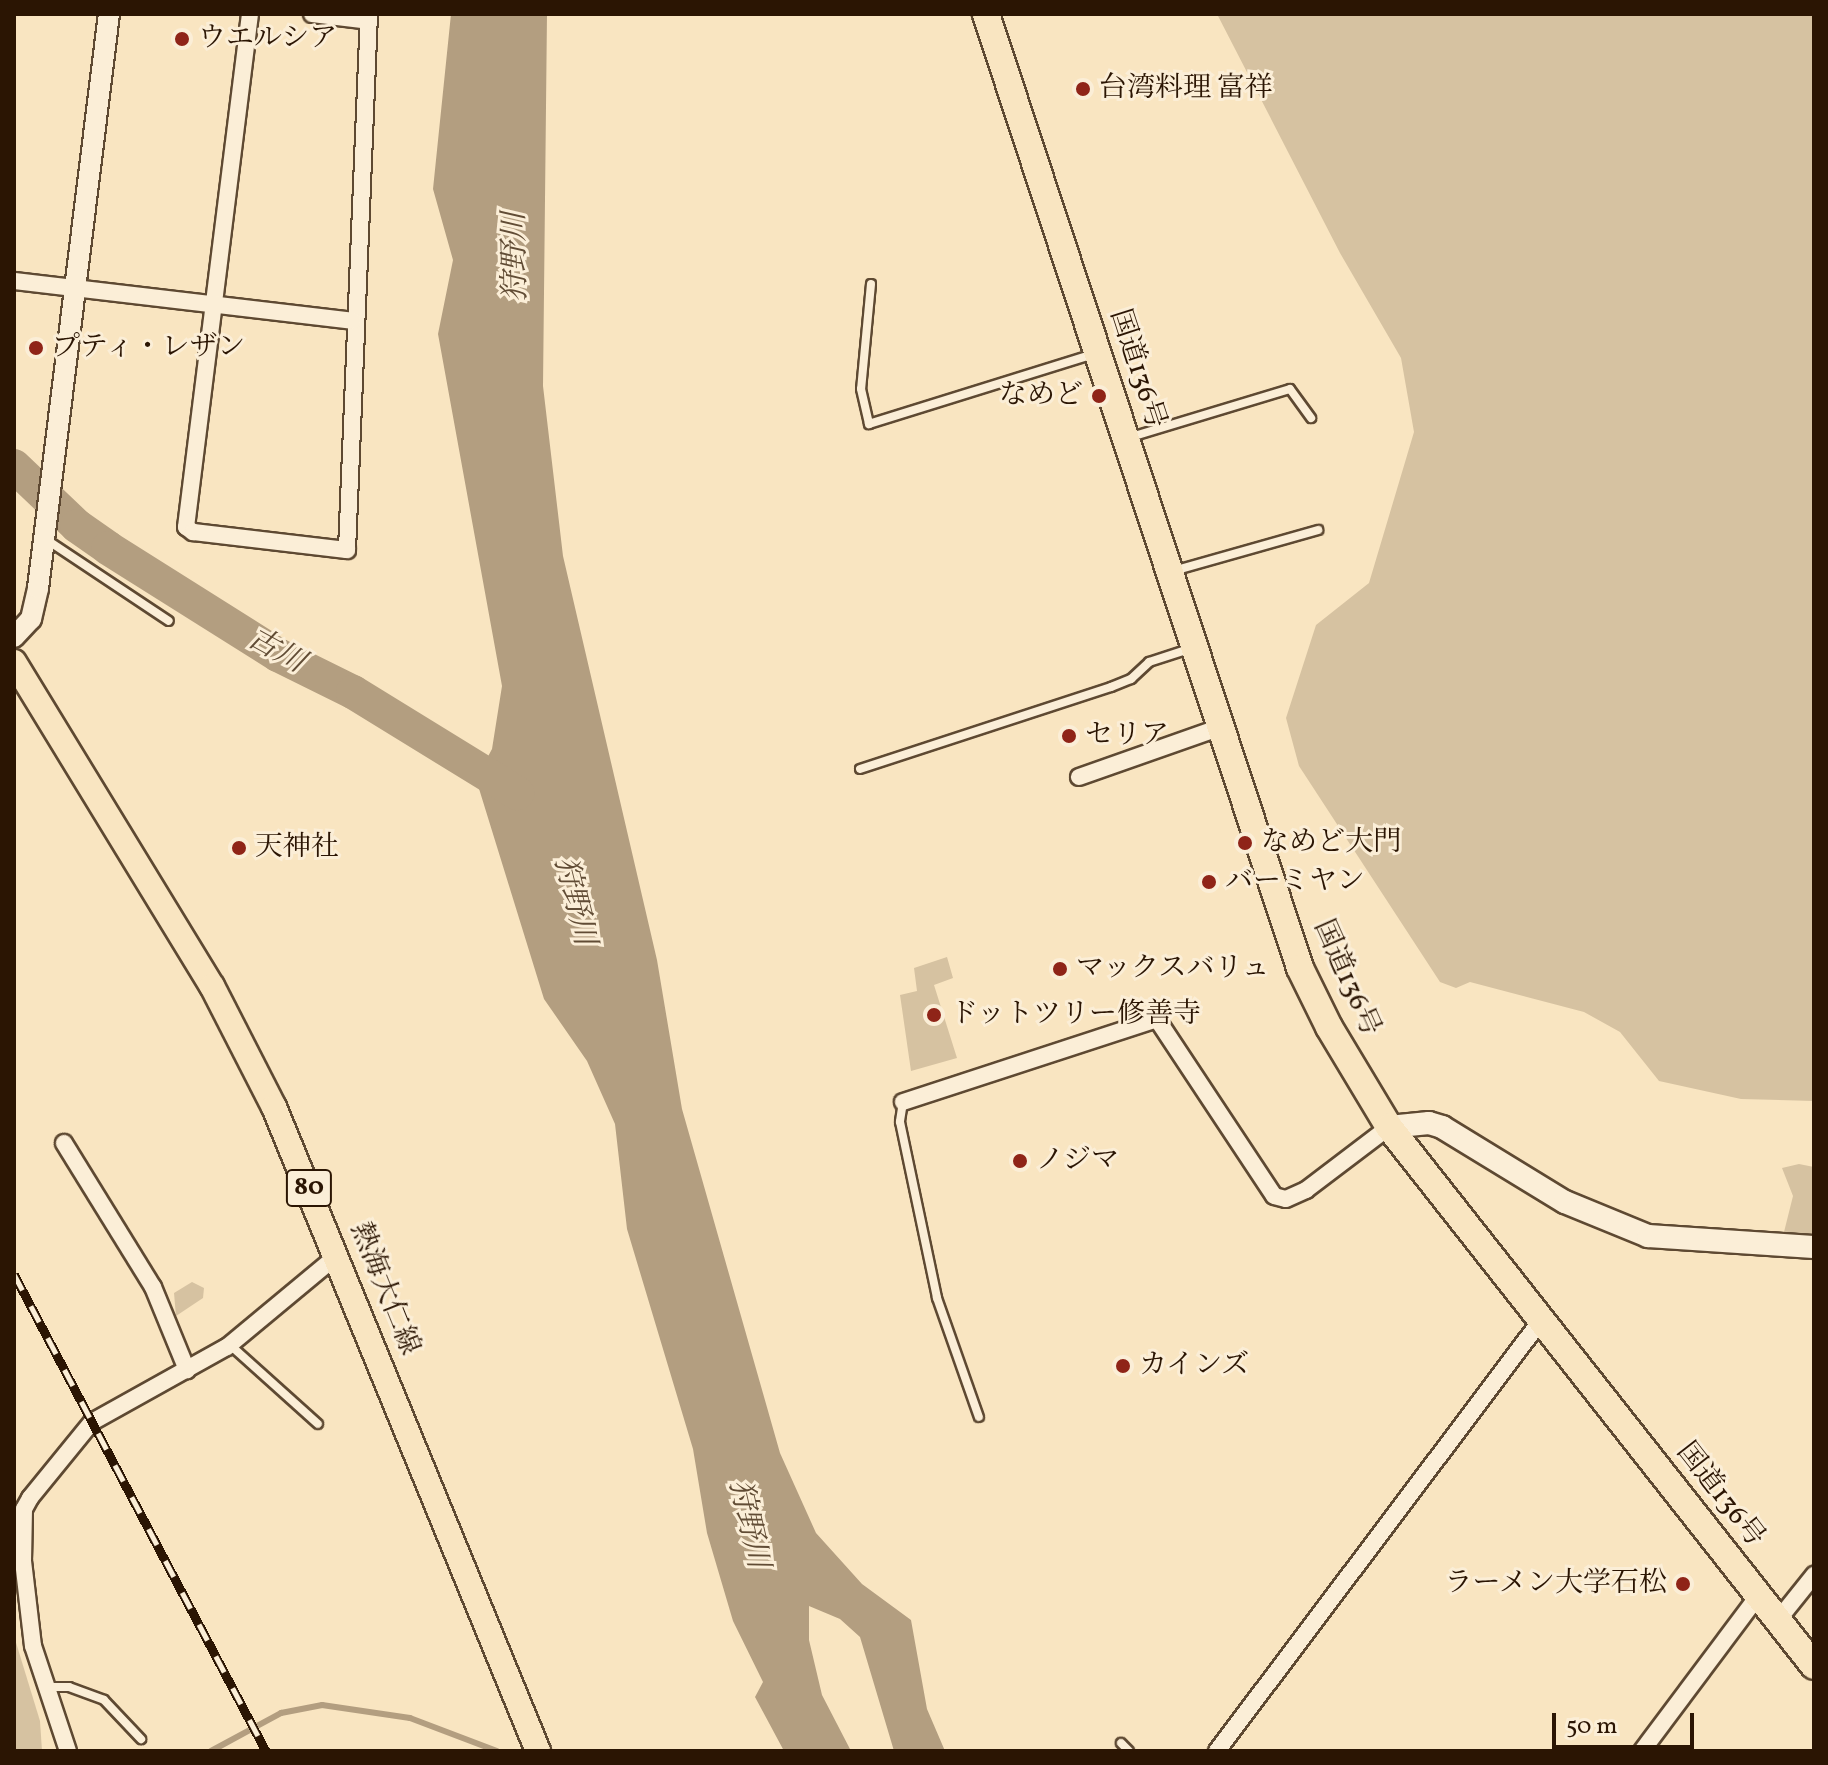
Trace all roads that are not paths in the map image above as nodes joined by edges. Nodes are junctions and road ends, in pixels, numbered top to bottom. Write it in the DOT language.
graph roads {
  1 [pos="109,14"];
  2 [pos="250,14"];
  3 [pos="312,14"];
  4 [pos="986,14"];
  5 [pos="369,18"];
  6 [pos="14,281"];
  7 [pos="871,284"];
  8 [pos="74,288"];
  9 [pos="213,306"];
  10 [pos="353,321"];
  11 [pos="1099,352"];
  12 [pos="1311,418"];
  13 [pos="1127,439"];
  14 [pos="1318,530"];
  15 [pos="44,534"];
  16 [pos="1172,572"];
  17 [pos="169,621"];
  18 [pos="14,637"];
  19 [pos="1197,646"];
  20 [pos="14,662"];
  21 [pos="1224,726"];
  22 [pos="860,769"];
  23 [pos="1079,777"];
  24 [pos="903,1102"];
  25 [pos="1389,1127"];
  26 [pos="64,1143"];
  27 [pos="1814,1247"];
  28 [pos="338,1255"];
  29 [pos="1542,1319"];
  30 [pos="230,1345"];
  31 [pos="187,1370"];
  32 [pos="979,1417"];
  33 [pos="318,1424"];
  34 [pos="14,1561"];
  35 [pos="1814,1575"];
  36 [pos="24,1580"];
  37 [pos="1758,1596"];
  38 [pos="1778,1620"];
  39 [pos="1814,1666"];
  40 [pos="46,1687"];
  41 [pos="141,1739"];
  42 [pos="1121,1743"];
  43 [pos="537,1749"];
  44 [pos="68,1751"];
  45 [pos="1129,1751"];
  46 [pos="1217,1751"];
  47 [pos="1642,1751"];
  1 -- 8 [label="street"];
  2 -- 9 [label="street"];
  3 -- 5 [label="street"];
  4 -- 11 [label="highway, 国道136号"];
  5 -- 10 [label="street"];
  6 -- 8 [label="street"];
  7 -- 11 [label="lane"];
  8 -- 9 [label="street"];
  8 -- 15 [label="street"];
  9 -- 10 [label="street"];
  9 -- 10 [label="street"];
  11 -- 13 [label="highway, 国道136号"];
  12 -- 13 [label="lane"];
  13 -- 16 [label="highway, 国道136号"];
  14 -- 16 [label="lane"];
  15 -- 17 [label="lane"];
  15 -- 18 [label="street"];
  16 -- 19 [label="highway, 国道136号"];
  19 -- 21 [label="highway, 国道136号"];
  19 -- 22 [label="lane"];
  20 -- 28 [label="main road, 熱海大仁線 / 80"];
  21 -- 23 [label="street"];
  21 -- 25 [label="highway, 国道136号"];
  24 -- 25 [label="street"];
  24 -- 32 [label="lane"];
  25 -- 27 [label="main road"];
  25 -- 29 [label="highway, 国道136号"];
  26 -- 31 [label="street"];
  28 -- 30 [label="street"];
  28 -- 43 [label="main road, 熱海大仁線 / 80"];
  29 -- 37 [label="highway, 国道136号"];
  29 -- 46 [label="street"];
  30 -- 31 [label="street"];
  30 -- 33 [label="lane"];
  31 -- 36 [label="street"];
  34 -- 36 [label="street"];
  35 -- 38 [label="street"];
  36 -- 40 [label="street"];
  37 -- 38 [label="highway, 国道136号"];
  37 -- 47 [label="street"];
  38 -- 39 [label="highway, 国道136号"];
  40 -- 41 [label="lane"];
  40 -- 44 [label="street"];
  42 -- 45 [label="lane"];
}
